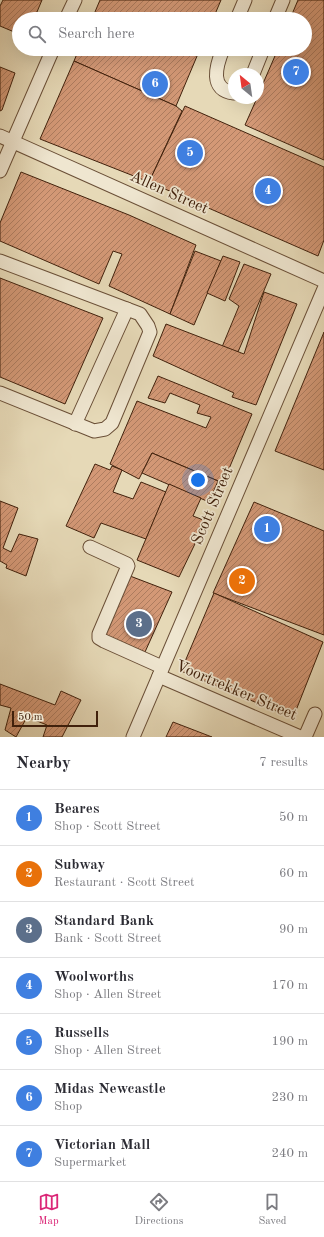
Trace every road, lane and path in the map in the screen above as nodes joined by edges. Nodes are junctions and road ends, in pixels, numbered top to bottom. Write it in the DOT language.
graph roads {
  1 [pos="75,0"];
  2 [pos="245,0"];
  3 [pos="283,0"];
  4 [pos="69,12"];
  5 [pos="240,12"];
  6 [pos="278,12"];
  7 [pos="50,56"];
  8 [pos="221,56"];
  9 [pos="260,56"];
  10 [pos="255,68"];
  11 [pos="228,92"];
  12 [pos="0,136"];
  13 [pos="13,142"];
  14 [pos="0,171"];
  15 [pos="0,261"];
  16 [pos="324,281"];
  17 [pos="324,289"];
  18 [pos="127,309"];
  19 [pos="0,393"];
  20 [pos="75,424"];
  21 [pos="90,547"];
  22 [pos="160,672"];
  23 [pos="315,714"];
  24 [pos="133,737"];
  25 [pos="300,737"];
  26 [pos="305,737"];
  1 -- 4 [label="street"];
  2 -- 5 [label="street"];
  3 -- 6 [label="street"];
  7 -- 13 [label="street"];
  8 -- 11 [label="street"];
  9 -- 10 [label="street"];
  12 -- 13 [label="street, Allen Street"];
  13 -- 14 [label="street"];
  13 -- 16 [label="street, Allen Street"];
  15 -- 18 [label="street"];
  17 -- 22 [label="street, Scott Street"];
  18 -- 20 [label="street"];
  18 -- 20 [label="street"];
  19 -- 20 [label="street"];
  21 -- 22 [label="street, Voortrekker Street"];
  22 -- 24 [label="street, Scott Street"];
  22 -- 25 [label="street, Voortrekker Street"];
  23 -- 26 [label="street"];
}
